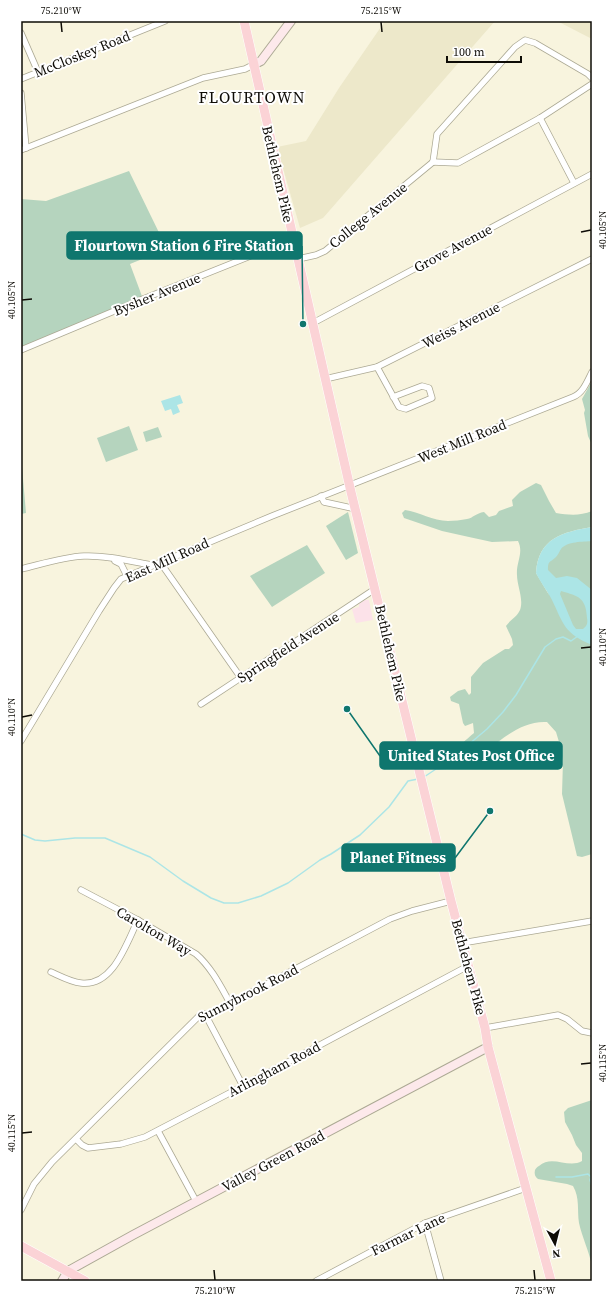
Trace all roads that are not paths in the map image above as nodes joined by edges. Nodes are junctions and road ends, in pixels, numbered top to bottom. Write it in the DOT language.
graph roads {
  1 [pos="165,21"];
  2 [pos="244,21"];
  3 [pos="291,21"];
  4 [pos="21,33"];
  5 [pos="253,65"];
  6 [pos="38,72"];
  7 [pos="21,78"];
  8 [pos="592,78"];
  9 [pos="592,84"];
  10 [pos="21,93"];
  11 [pos="540,118"];
  12 [pos="24,149"];
  13 [pos="433,162"];
  14 [pos="592,174"];
  15 [pos="574,183"];
  16 [pos="293,239"];
  17 [pos="298,259"];
  18 [pos="592,259"];
  19 [pos="313,323"];
  20 [pos="21,350"];
  21 [pos="377,367"];
  22 [pos="592,372"];
  23 [pos="325,378"];
  24 [pos="393,397"];
  25 [pos="350,485"];
  26 [pos="321,496"];
  27 [pos="356,509"];
  28 [pos="108,558"];
  29 [pos="160,562"];
  30 [pos="152,566"];
  31 [pos="21,569"];
  32 [pos="127,576"];
  33 [pos="375,589"];
  34 [pos="241,678"];
  35 [pos="201,704"];
  36 [pos="21,741"];
  37 [pos="81,890"];
  38 [pos="451,901"];
  39 [pos="138,920"];
  40 [pos="592,921"];
  41 [pos="462,943"];
  42 [pos="468,966"];
  43 [pos="51,972"];
  44 [pos="230,1003"];
  45 [pos="205,1014"];
  46 [pos="485,1028"];
  47 [pos="592,1033"];
  48 [pos="488,1047"];
  49 [pos="243,1086"];
  50 [pos="158,1130"];
  51 [pos="76,1138"];
  52 [pos="526,1188"];
  53 [pos="196,1202"];
  54 [pos="21,1210"];
  55 [pos="425,1223"];
  56 [pos="21,1246"];
  57 [pos="68,1271"];
  58 [pos="62,1281"];
  59 [pos="85,1281"];
  60 [pos="316,1281"];
  61 [pos="441,1281"];
  62 [pos="551,1281"];
  1 -- 6 [label="street, McCloskey Road"];
  2 -- 5 [label="main road, Bethlehem Pike"];
  3 -- 5 [label="street"];
  4 -- 6 [label="street"];
  5 -- 12 [label="street"];
  5 -- 16 [label="main road, Bethlehem Pike"];
  6 -- 7 [label="street, McCloskey Road"];
  8 -- 13 [label="street"];
  9 -- 11 [label="street"];
  10 -- 12 [label="street"];
  11 -- 13 [label="street"];
  11 -- 15 [label="street"];
  13 -- 17 [label="street, College Avenue"];
  14 -- 15 [label="street, Grove Avenue"];
  15 -- 19 [label="street, Grove Avenue"];
  16 -- 17 [label="main road, Bethlehem Pike"];
  16 -- 20 [label="street, Bysher Avenue"];
  17 -- 19 [label="main road, Bethlehem Pike"];
  18 -- 21 [label="street, Weiss Avenue"];
  19 -- 23 [label="main road, Bethlehem Pike"];
  21 -- 23 [label="street, Weiss Avenue"];
  21 -- 24 [label="street"];
  22 -- 25 [label="street, West Mill Road"];
  23 -- 25 [label="main road, Bethlehem Pike"];
  24 -- 24 [label="street"];
  25 -- 26 [label="street, West Mill Road"];
  25 -- 27 [label="main road, Bethlehem Pike"];
  26 -- 27 [label="street"];
  26 -- 29 [label="street, East Mill Road"];
  27 -- 33 [label="main road, Bethlehem Pike"];
  28 -- 30 [label="street"];
  28 -- 31 [label="street"];
  28 -- 32 [label="street"];
  29 -- 30 [label="street, East Mill Road"];
  29 -- 34 [label="street"];
  30 -- 32 [label="street, East Mill Road"];
  32 -- 36 [label="street, East Mill Road"];
  33 -- 34 [label="street, Springfield Avenue"];
  33 -- 38 [label="main road, Bethlehem Pike"];
  34 -- 35 [label="street, Springfield Avenue"];
  37 -- 39 [label="street, Carolton Way"];
  38 -- 41 [label="main road, Bethlehem Pike"];
  38 -- 44 [label="street, Sunnybrook Road"];
  39 -- 43 [label="street"];
  39 -- 44 [label="street, Carolton Way"];
  40 -- 41 [label="street"];
  41 -- 42 [label="main road, Bethlehem Pike"];
  42 -- 46 [label="main road, Bethlehem Pike"];
  42 -- 49 [label="street, Arlingham Road"];
  44 -- 45 [label="street, Sunnybrook Road"];
  45 -- 49 [label="street"];
  45 -- 51 [label="street, Sunnybrook Road"];
  46 -- 47 [label="street"];
  46 -- 48 [label="main road, Bethlehem Pike"];
  48 -- 52 [label="main road, Bethlehem Pike"];
  48 -- 53 [label="street, Valley Green Road"];
  49 -- 50 [label="street, Arlingham Road"];
  50 -- 51 [label="street, Arlingham Road"];
  50 -- 53 [label="street"];
  51 -- 54 [label="street, Sunnybrook Road"];
  52 -- 55 [label="street, Farmar Lane"];
  52 -- 62 [label="main road, Bethlehem Pike"];
  53 -- 57 [label="street, Valley Green Road"];
  55 -- 60 [label="street, Farmar Lane"];
  55 -- 61 [label="street"];
  56 -- 57 [label="main road"];
  57 -- 58 [label="street"];
  57 -- 59 [label="main road"];
}
